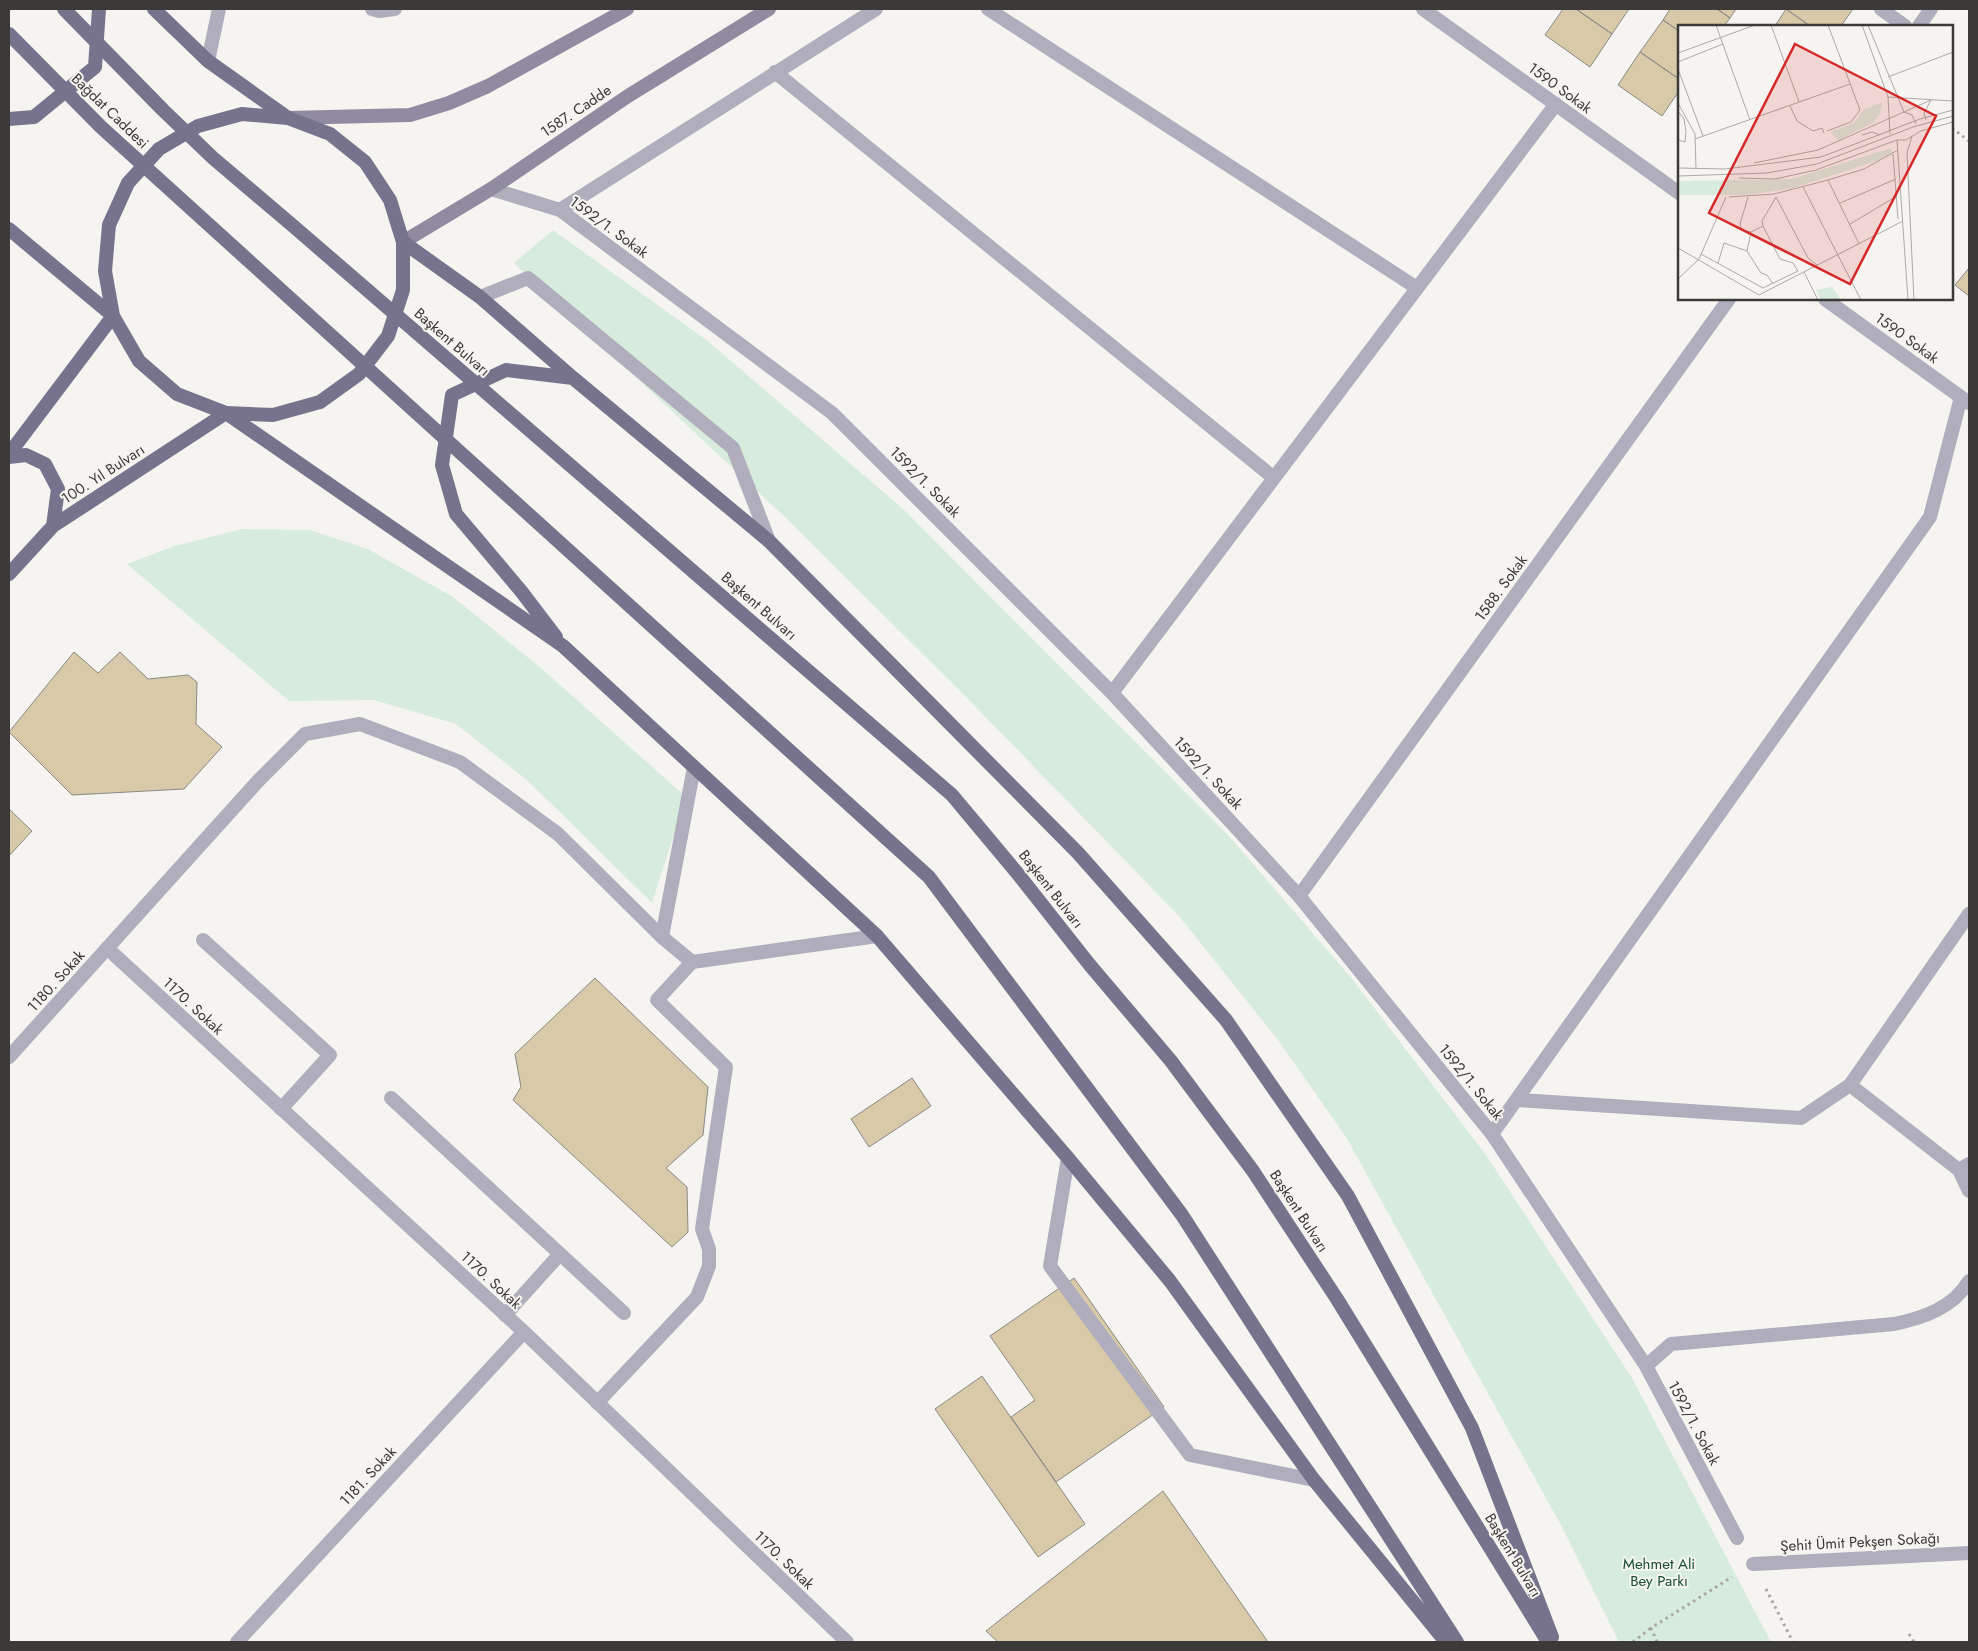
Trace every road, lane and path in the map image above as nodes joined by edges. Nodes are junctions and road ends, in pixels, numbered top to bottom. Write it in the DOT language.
graph roads {
  1 [pos="64,9"];
  2 [pos="99,9"];
  3 [pos="154,9"];
  4 [pos="218,9"];
  5 [pos="372,9"];
  6 [pos="395,9"];
  7 [pos="627,9"];
  8 [pos="769,9"];
  9 [pos="876,9"];
  10 [pos="988,9"];
  11 [pos="1422,9"];
  12 [pos="1881,9"];
  13 [pos="1931,9"];
  14 [pos="1903,25"];
  15 [pos="1920,25"];
  16 [pos="9,34"];
  17 [pos="208,61"];
  18 [pos="775,72"];
  19 [pos="1556,104"];
  20 [pos="288,118"];
  21 [pos="9,119"];
  22 [pos="1953,129"];
  23 [pos="1969,141"];
  24 [pos="491,189"];
  25 [pos="1678,192"];
  26 [pos="560,210"];
  27 [pos="9,229"];
  28 [pos="403,242"];
  29 [pos="1417,288"];
  30 [pos="480,297"];
  31 [pos="1728,300"];
  32 [pos="1826,300"];
  33 [pos="113,316"];
  34 [pos="573,378"];
  35 [pos="1965,400"];
  36 [pos="226,413"];
  37 [pos="9,455"];
  38 [pos="1274,478"];
  39 [pos="53,526"];
  40 [pos="769,540"];
  41 [pos="9,574"];
  42 [pos="562,646"];
  43 [pos="1112,693"];
  44 [pos="694,767"];
  45 [pos="1299,896"];
  46 [pos="1969,914"];
  47 [pos="877,936"];
  48 [pos="662,937"];
  49 [pos="203,940"];
  50 [pos="107,948"];
  51 [pos="692,962"];
  52 [pos="9,1057"];
  53 [pos="1850,1085"];
  54 [pos="391,1098"];
  55 [pos="1518,1100"];
  56 [pos="281,1109"];
  57 [pos="1492,1134"];
  58 [pos="1068,1158"];
  59 [pos="1964,1167"];
  60 [pos="1969,1191"];
  61 [pos="560,1254"];
  62 [pos="1969,1281"];
  63 [pos="624,1313"];
  64 [pos="505,1315"];
  65 [pos="524,1332"];
  66 [pos="1646,1366"];
  67 [pos="597,1403"];
  68 [pos="1314,1480"];
  69 [pos="1737,1538"];
  70 [pos="1969,1553"];
  71 [pos="1753,1564"];
  72 [pos="1651,1628"];
  73 [pos="1909,1634"];
  74 [pos="237,1642"];
  75 [pos="847,1642"];
  76 [pos="1446,1642"];
  77 [pos="1457,1642"];
  78 [pos="1548,1642"];
  79 [pos="1554,1642"];
  80 [pos="1633,1642"];
  81 [pos="1657,1642"];
  82 [pos="1793,1642"];
  83 [pos="1914,1642"];
  1 -- 78 [label="main road, Başkent Bulvarı"];
  2 -- 21 [label="main road"];
  3 -- 17 [label="main road"];
  4 -- 17 [label="street"];
  5 -- 6 [label="street"];
  7 -- 20 [label="main road"];
  8 -- 24 [label="main road, 1587. Cadde"];
  9 -- 18 [label="street"];
  10 -- 29 [label="street"];
  11 -- 19 [label="street, 1590 Sokak"];
  12 -- 14 [label="street"];
  13 -- 15 [label="street"];
  16 -- 77 [label="main road, Bağdat Caddesi"];
  17 -- 20 [label="main road"];
  18 -- 26 [label="street"];
  18 -- 38 [label="street"];
  19 -- 25 [label="street, 1590 Sokak"];
  19 -- 29 [label="street"];
  20 -- 28 [label="main road"];
  20 -- 33 [label="main road"];
  22 -- 23 [label="path"];
  24 -- 26 [label="street, 1592/1. Sokak"];
  24 -- 28 [label="main road, 1587. Cadde"];
  26 -- 43 [label="street, 1592/1. Sokak"];
  27 -- 33 [label="main road"];
  28 -- 30 [label="main road"];
  28 -- 36 [label="main road"];
  29 -- 38 [label="street"];
  30 -- 34 [label="main road"];
  30 -- 40 [label="street"];
  31 -- 45 [label="street, 1588. Sokak"];
  32 -- 35 [label="street, 1590 Sokak"];
  33 -- 36 [label="main road"];
  33 -- 37 [label="main road"];
  34 -- 40 [label="main road"];
  34 -- 42 [label="main road"];
  35 -- 55 [label="street"];
  36 -- 39 [label="main road, 100. Yıl Bulvarı"];
  36 -- 42 [label="main road"];
  37 -- 39 [label="main road"];
  38 -- 43 [label="street"];
  39 -- 41 [label="main road, 100. Yıl Bulvarı"];
  40 -- 79 [label="main road"];
  42 -- 44 [label="main road"];
  43 -- 45 [label="street, 1592/1. Sokak"];
  44 -- 47 [label="main road"];
  44 -- 48 [label="street"];
  45 -- 57 [label="street, 1592/1. Sokak"];
  46 -- 53 [label="street"];
  47 -- 51 [label="street"];
  47 -- 58 [label="main road"];
  48 -- 50 [label="street, 1180. Sokak"];
  48 -- 51 [label="street, 1180. Sokak"];
  49 -- 56 [label="street"];
  50 -- 52 [label="street, 1180. Sokak"];
  50 -- 56 [label="street, 1170. Sokak"];
  51 -- 67 [label="street"];
  53 -- 55 [label="street"];
  53 -- 59 [label="street"];
  54 -- 61 [label="street"];
  55 -- 57 [label="street"];
  56 -- 64 [label="street, 1170. Sokak"];
  57 -- 66 [label="street, 1592/1. Sokak"];
  58 -- 68 [label="main road"];
  58 -- 68 [label="street"];
  59 -- 60 [label="street"];
  61 -- 63 [label="street"];
  61 -- 64 [label="street"];
  62 -- 66 [label="street"];
  64 -- 65 [label="street, 1170. Sokak"];
  65 -- 67 [label="street, 1170. Sokak"];
  65 -- 74 [label="street, 1181. Sokak"];
  66 -- 69 [label="street, 1592/1. Sokak"];
  67 -- 75 [label="street, 1170. Sokak"];
  68 -- 76 [label="main road"];
  70 -- 71 [label="street, Şehit Ümit Pekşen Sokağı"];
  71 -- 72 [label="path"];
  71 -- 82 [label="path"];
  72 -- 80 [label="path"];
  72 -- 81 [label="path"];
  73 -- 83 [label="path"];
}
